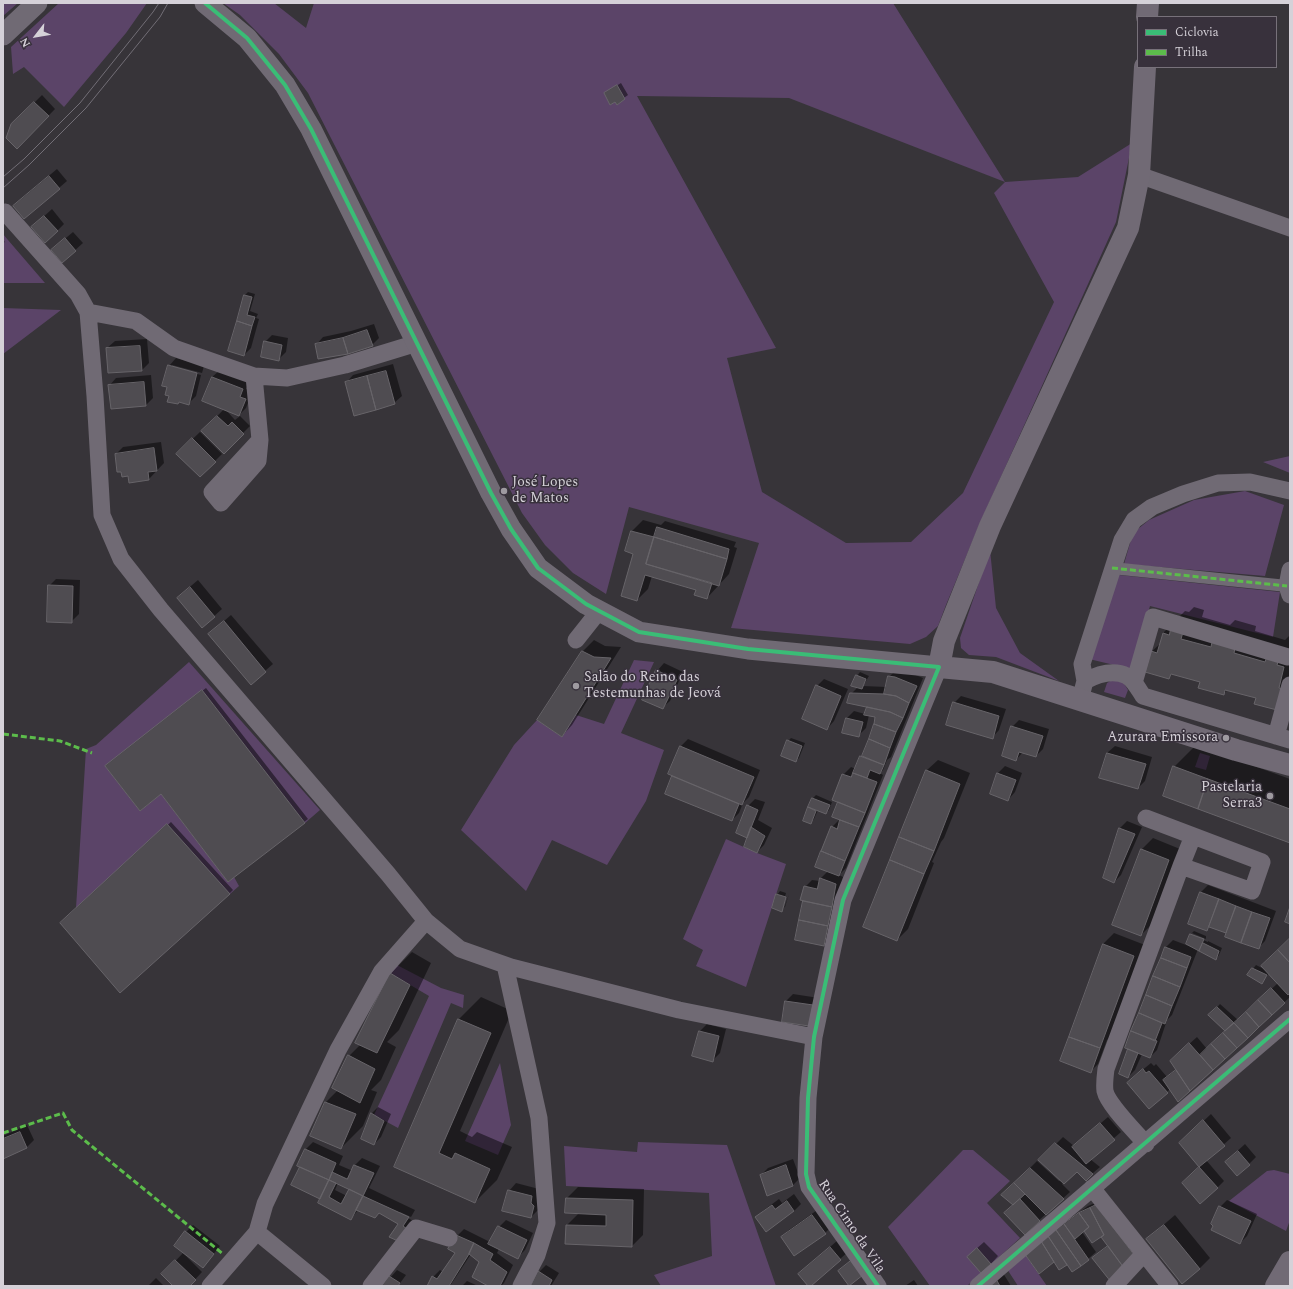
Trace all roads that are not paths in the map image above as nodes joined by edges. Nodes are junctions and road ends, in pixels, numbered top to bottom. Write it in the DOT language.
graph roads {
  1 [pos="37,3"];
  2 [pos="205,3"];
  3 [pos="1148,3"];
  4 [pos="1147,16"];
  5 [pos="3,35"];
  6 [pos="1145,68"];
  7 [pos="1140,175"];
  8 [pos="5,212"];
  9 [pos="1290,228"];
  10 [pos="88,312"];
  11 [pos="417,343"];
  12 [pos="254,376"];
  13 [pos="260,440"];
  14 [pos="1290,491"];
  15 [pos="1112,568"];
  16 [pos="1289,584"];
  17 [pos="599,611"];
  18 [pos="576,640"];
  19 [pos="1289,656"];
  20 [pos="940,667"];
  21 [pos="1134,683"];
  22 [pos="1290,685"];
  23 [pos="1083,691"];
  24 [pos="1283,738"];
  25 [pos="1290,765"];
  26 [pos="1146,818"];
  27 [pos="1193,836"];
  28 [pos="1182,866"];
  29 [pos="426,921"];
  30 [pos="505,965"];
  31 [pos="1290,1019"];
  32 [pos="814,1037"];
  33 [pos="1146,1144"];
  34 [pos="1092,1188"];
  35 [pos="257,1232"];
  36 [pos="449,1238"];
  37 [pos="1145,1255"];
  38 [pos="1290,1262"];
  39 [pos="210,1286"];
  40 [pos="323,1286"];
  41 [pos="371,1286"];
  42 [pos="520,1286"];
  43 [pos="878,1286"];
  44 [pos="978,1286"];
  45 [pos="1114,1286"];
  46 [pos="1170,1286"];
  47 [pos="1276,1286"];
  1 -- 5 [label="street"];
  2 -- 11 [label="street"];
  3 -- 4 [label="main road"];
  6 -- 7 [label="main road"];
  7 -- 9 [label="street"];
  7 -- 20 [label="main road"];
  8 -- 10 [label="street"];
  10 -- 12 [label="street"];
  10 -- 29 [label="street"];
  11 -- 12 [label="street"];
  11 -- 17 [label="street"];
  12 -- 13 [label="street"];
  14 -- 15 [label="street"];
  15 -- 16 [label="street"];
  15 -- 23 [label="street"];
  17 -- 18 [label="street"];
  17 -- 20 [label="street"];
  19 -- 21 [label="street"];
  20 -- 23 [label="main road"];
  20 -- 32 [label="street, Rua Cimo da Vila"];
  21 -- 23 [label="street"];
  21 -- 24 [label="street"];
  22 -- 24 [label="street"];
  23 -- 25 [label="main road"];
  26 -- 27 [label="street"];
  27 -- 28 [label="street"];
  27 -- 28 [label="street"];
  28 -- 33 [label="street"];
  29 -- 30 [label="street"];
  29 -- 35 [label="street"];
  30 -- 32 [label="street"];
  30 -- 42 [label="street"];
  31 -- 33 [label="street"];
  32 -- 43 [label="street, Rua Cimo da Vila"];
  33 -- 34 [label="street"];
  34 -- 37 [label="street"];
  34 -- 44 [label="street"];
  35 -- 39 [label="street"];
  35 -- 40 [label="street"];
  36 -- 41 [label="street"];
  37 -- 45 [label="street"];
  37 -- 46 [label="street"];
  38 -- 47 [label="main road"];
}
